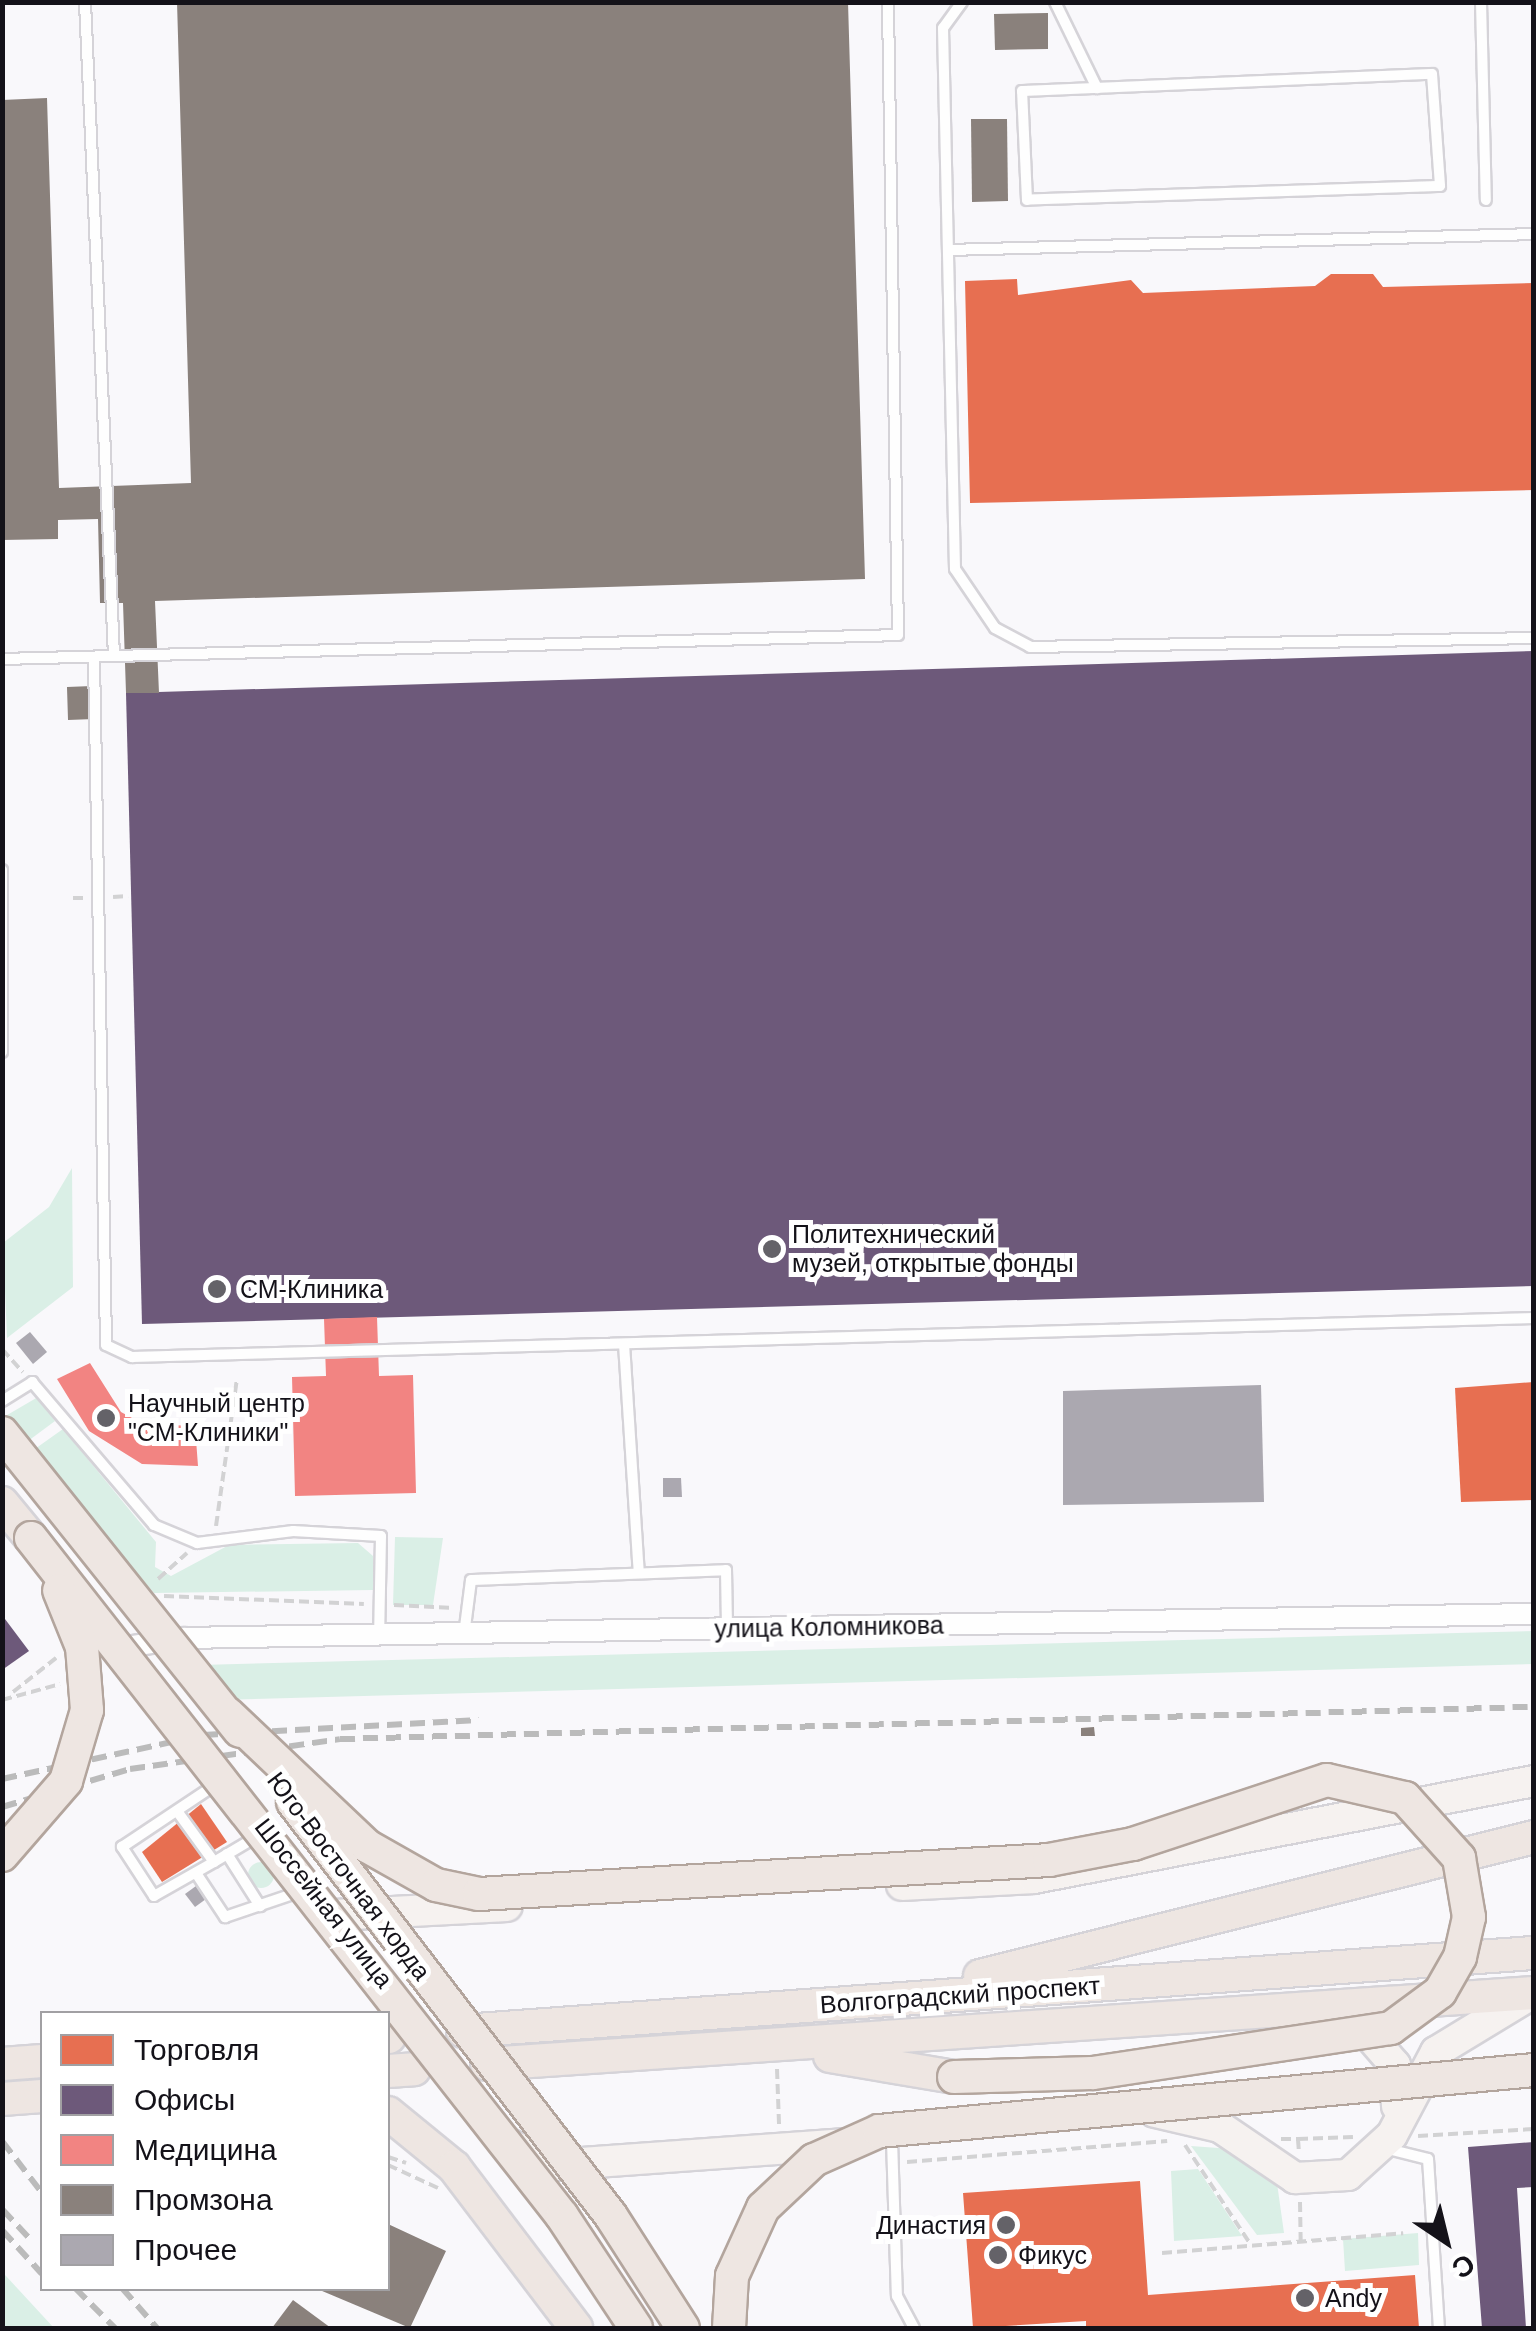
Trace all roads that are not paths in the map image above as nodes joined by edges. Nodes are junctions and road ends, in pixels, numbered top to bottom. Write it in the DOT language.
graph roads {
  1 [pos="85,2"];
  2 [pos="888,2"];
  3 [pos="962,2"];
  4 [pos="1055,2"];
  5 [pos="1481,2"];
  6 [pos="1097,88"];
  7 [pos="1486,200"];
  8 [pos="1534,234"];
  9 [pos="948,250"];
  10 [pos="1534,638"];
  11 [pos="114,656"];
  12 [pos="94,657"];
  13 [pos="2,659"];
  14 [pos="2,870"];
  15 [pos="2,1052"];
  16 [pos="1534,1318"];
  17 [pos="624,1344"];
  18 [pos="2,1401"];
  19 [pos="2,1433"];
  20 [pos="2,1495"];
  21 [pos="2,1503"];
  22 [pos="31,1538"];
  23 [pos="639,1573"];
  24 [pos="1534,1614"];
  25 [pos="728,1628"];
  26 [pos="464,1636"];
  27 [pos="379,1638"];
  28 [pos="126,1647"];
  29 [pos="177,1712"];
  30 [pos="228,1714"];
  31 [pos="222,1771"];
  32 [pos="1534,1782"];
  33 [pos="177,1811"];
  34 [pos="268,1830"];
  35 [pos="1534,1838"];
  36 [pos="227,1854"];
  37 [pos="2,1855"];
  38 [pos="214,1862"];
  39 [pos="196,1872"];
  40 [pos="313,1887"];
  41 [pos="260,1906"];
  42 [pos="335,1915"];
  43 [pos="1534,1953"];
  44 [pos="1534,1994"];
  45 [pos="849,2003"];
  46 [pos="1311,2009"];
  47 [pos="390,2037"];
  48 [pos="716,2049"];
  49 [pos="40,2061"];
  50 [pos="2,2064"];
  51 [pos="401,2070"];
  52 [pos="1534,2070"];
  53 [pos="40,2096"];
  54 [pos="5,2098"];
  55 [pos="390,2115"];
  56 [pos="1388,2141"];
  57 [pos="893,2151"];
  58 [pos="576,2328"];
  59 [pos="636,2328"];
  60 [pos="682,2328"];
  61 [pos="729,2328"];
  62 [pos="914,2328"];
  63 [pos="1440,2328"];
  1 -- 11 [label="lane"];
  2 -- 11 [label="lane"];
  3 -- 9 [label="lane"];
  4 -- 6 [label="lane"];
  5 -- 7 [label="lane"];
  6 -- 6 [label="lane"];
  8 -- 9 [label="lane"];
  9 -- 10 [label="lane"];
  11 -- 12 [label="lane"];
  12 -- 13 [label="lane"];
  12 -- 17 [label="lane"];
  14 -- 15 [label="lane"];
  16 -- 17 [label="lane"];
  17 -- 23 [label="lane"];
  18 -- 27 [label="lane"];
  19 -- 30 [label="main road, Юго-Восточная хорда, bridge"];
  20 -- 28 [label="main road"];
  21 -- 22 [label="main road, Юго-Восточная хорда"];
  22 -- 37 [label="main road, bridge"];
  22 -- 59 [label="main road, Юго-Восточная хорда, bridge"];
  23 -- 25 [label="lane"];
  23 -- 26 [label="lane"];
  24 -- 25 [label="street, улица Коломникова"];
  25 -- 26 [label="street, улица Коломникова"];
  26 -- 27 [label="street, улица Коломникова"];
  27 -- 28 [label="street, улица Коломникова"];
  28 -- 29 [label="main road"];
  30 -- 48 [label="main road, bridge"];
  30 -- 60 [label="main road, Юго-Восточная хорда, bridge"];
  31 -- 33 [label="lane"];
  31 -- 34 [label="main road, Шоссейная улица"];
  32 -- 42 [label="main road"];
  33 -- 38 [label="lane"];
  33 -- 39 [label="lane"];
  34 -- 36 [label="lane"];
  34 -- 40 [label="main road, Шоссейная улица"];
  35 -- 45 [label="main road"];
  36 -- 38 [label="lane"];
  36 -- 41 [label="lane"];
  38 -- 39 [label="lane"];
  39 -- 41 [label="lane"];
  40 -- 41 [label="lane"];
  40 -- 42 [label="main road, Шоссейная улица"];
  42 -- 57 [label="main road, Шоссейная улица"];
  43 -- 45 [label="main road, Волгоградский проспект"];
  44 -- 46 [label="main road, Волгоградский проспект"];
  44 -- 56 [label="main road"];
  45 -- 47 [label="main road, Волгоградский проспект"];
  46 -- 48 [label="main road, Волгоградский проспект"];
  46 -- 56 [label="main road"];
  48 -- 51 [label="main road, Волгоградский проспект"];
  49 -- 50 [label="main road"];
  52 -- 61 [label="main road, bridge"];
  53 -- 54 [label="main road"];
  55 -- 58 [label="main road"];
  56 -- 57 [label="main road"];
  56 -- 63 [label="lane"];
  57 -- 62 [label="lane"];
}
